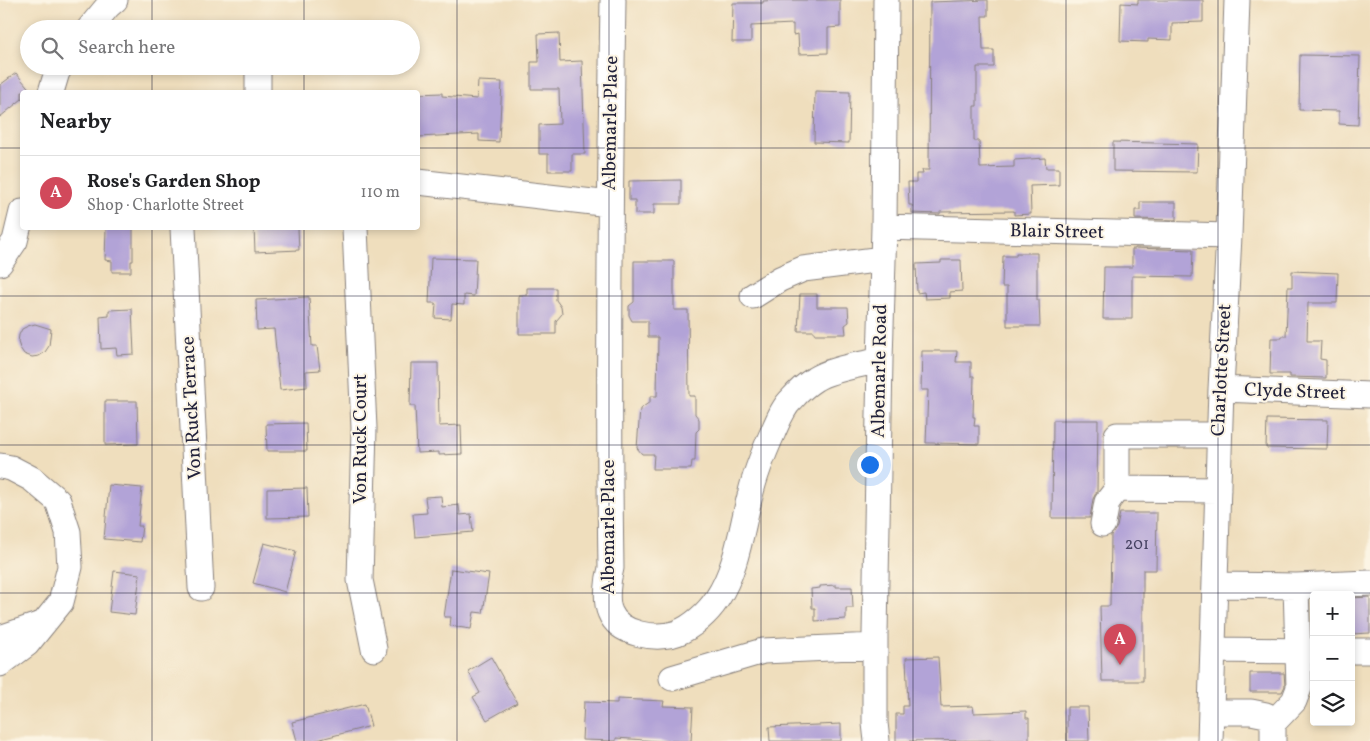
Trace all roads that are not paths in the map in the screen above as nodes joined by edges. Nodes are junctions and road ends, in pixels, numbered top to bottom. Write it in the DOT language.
graph roads {
  1 [pos="115,0"];
  2 [pos="613,0"];
  3 [pos="886,0"];
  4 [pos="1237,0"];
  5 [pos="97,20"];
  6 [pos="56,75"];
  7 [pos="51,90"];
  8 [pos="420,182"];
  9 [pos="610,204"];
  10 [pos="20,220"];
  11 [pos="884,227"];
  12 [pos="183,230"];
  13 [pos="355,230"];
  14 [pos="1229,236"];
  15 [pos="883,259"];
  16 [pos="0,263"];
  17 [pos="753,296"];
  18 [pos="880,360"];
  19 [pos="1221,390"];
  20 [pos="1370,395"];
  21 [pos="1219,435"];
  22 [pos="0,466"];
  23 [pos="1117,489"];
  24 [pos="1218,490"];
  25 [pos="1103,524"];
  26 [pos="1370,583"];
  27 [pos="1215,585"];
  28 [pos="1296,586"];
  29 [pos="201,588"];
  30 [pos="44,624"];
  31 [pos="0,638"];
  32 [pos="875,646"];
  33 [pos="374,649"];
  34 [pos="1213,650"];
  35 [pos="1370,650"];
  36 [pos="1306,651"];
  37 [pos="1355,651"];
  38 [pos="0,664"];
  39 [pos="672,678"];
  40 [pos="1211,712"];
  41 [pos="1273,732"];
  42 [pos="877,741"];
  43 [pos="1210,741"];
  1 -- 5 [label="street"];
  2 -- 9 [label="street, Albemarle Place"];
  3 -- 11 [label="street, Albemarle Road"];
  4 -- 14 [label="street, Charlotte Street"];
  6 -- 7 [label="street"];
  8 -- 9 [label="street"];
  9 -- 18 [label="street, Albemarle Place"];
  10 -- 16 [label="street"];
  11 -- 14 [label="street, Blair Street"];
  11 -- 15 [label="street, Albemarle Road"];
  12 -- 29 [label="street, Von Ruck Terrace"];
  13 -- 33 [label="street, Von Ruck Court"];
  14 -- 19 [label="street, Charlotte Street"];
  15 -- 17 [label="street"];
  15 -- 18 [label="street, Albemarle Road"];
  18 -- 32 [label="street, Albemarle Road"];
  19 -- 20 [label="street, Clyde Street"];
  19 -- 21 [label="street, Charlotte Street"];
  21 -- 23 [label="street"];
  21 -- 24 [label="street, Charlotte Street"];
  22 -- 30 [label="street"];
  23 -- 24 [label="street"];
  23 -- 25 [label="street"];
  24 -- 27 [label="street, Charlotte Street"];
  26 -- 28 [label="street"];
  27 -- 28 [label="street"];
  27 -- 34 [label="street, Charlotte Street"];
  28 -- 36 [label="street"];
  30 -- 31 [label="street"];
  30 -- 38 [label="street"];
  32 -- 39 [label="street"];
  32 -- 42 [label="street, Albemarle Road"];
  34 -- 36 [label="street"];
  34 -- 40 [label="street, Charlotte Street"];
  35 -- 37 [label="street"];
  36 -- 41 [label="street"];
  40 -- 41 [label="street"];
  40 -- 43 [label="street, Charlotte Street"];
}
